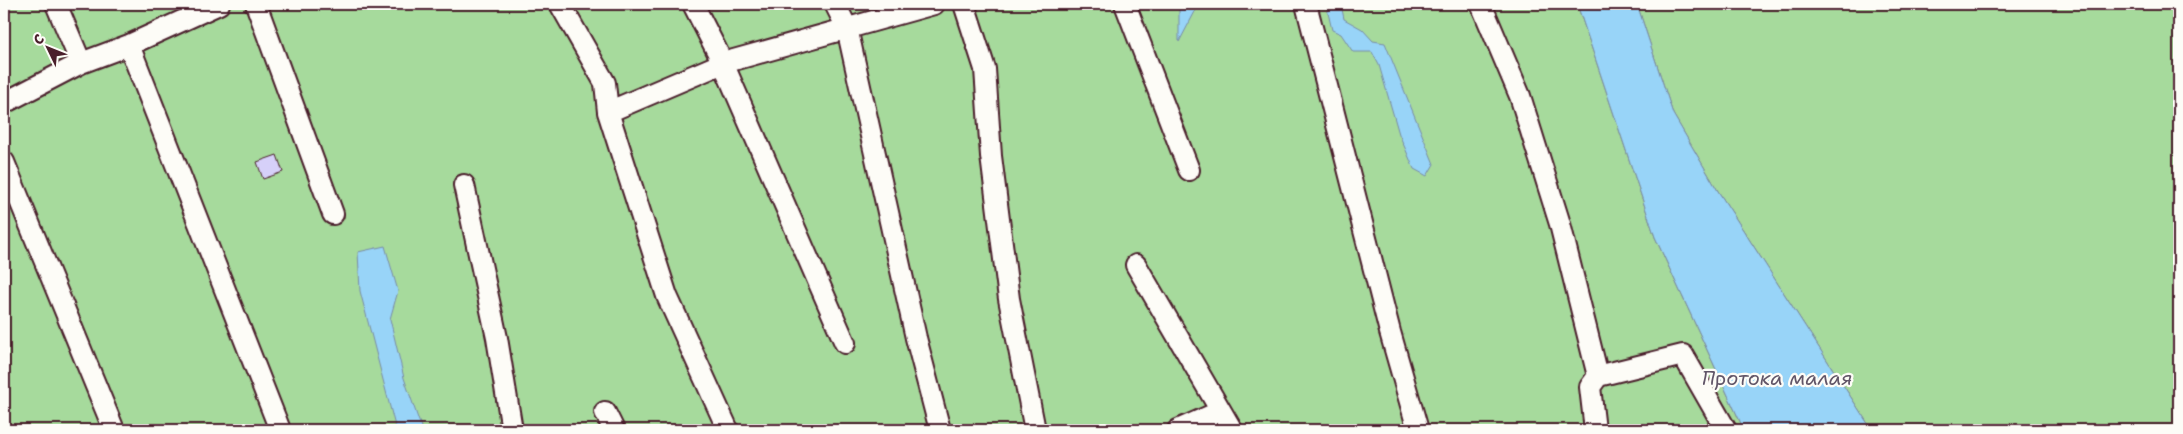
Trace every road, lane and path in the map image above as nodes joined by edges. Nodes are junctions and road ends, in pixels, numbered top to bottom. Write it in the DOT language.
graph roads {
  1 [pos="56,4"];
  2 [pos="220,4"];
  3 [pos="256,4"];
  4 [pos="560,4"];
  5 [pos="693,4"];
  6 [pos="835,4"];
  7 [pos="934,4"];
  8 [pos="964,4"];
  9 [pos="1125,4"];
  10 [pos="1306,4"];
  11 [pos="1481,4"];
  12 [pos="847,28"];
  13 [pos="129,44"];
  14 [pos="81,63"];
  15 [pos="723,63"];
  16 [pos="4,103"];
  17 [pos="608,112"];
  18 [pos="4,162"];
  19 [pos="1189,170"];
  20 [pos="464,185"];
  21 [pos="333,214"];
  22 [pos="1136,265"];
  23 [pos="845,342"];
  24 [pos="1598,376"];
  25 [pos="605,412"];
  26 [pos="1221,412"];
  27 [pos="114,430"];
  28 [pos="280,430"];
  29 [pos="512,430"];
  30 [pos="614,430"];
  31 [pos="728,430"];
  32 [pos="940,430"];
  33 [pos="1035,430"];
  34 [pos="1178,430"];
  35 [pos="1232,430"];
  36 [pos="1418,430"];
  37 [pos="1595,430"];
  38 [pos="1726,430"];
  1 -- 14 [label="street"];
  2 -- 13 [label="street"];
  3 -- 21 [label="street"];
  4 -- 17 [label="street"];
  5 -- 15 [label="street"];
  6 -- 12 [label="street"];
  7 -- 12 [label="street"];
  8 -- 33 [label="street"];
  9 -- 19 [label="street"];
  10 -- 36 [label="street"];
  11 -- 24 [label="street"];
  12 -- 15 [label="street"];
  12 -- 32 [label="street"];
  13 -- 14 [label="street"];
  13 -- 28 [label="street"];
  14 -- 16 [label="street"];
  15 -- 17 [label="street"];
  15 -- 23 [label="street"];
  17 -- 31 [label="street"];
  18 -- 27 [label="street"];
  20 -- 29 [label="street"];
  22 -- 26 [label="street"];
  24 -- 37 [label="street"];
  24 -- 38 [label="street"];
  25 -- 30 [label="street"];
  26 -- 34 [label="street"];
  26 -- 35 [label="street"];
}
